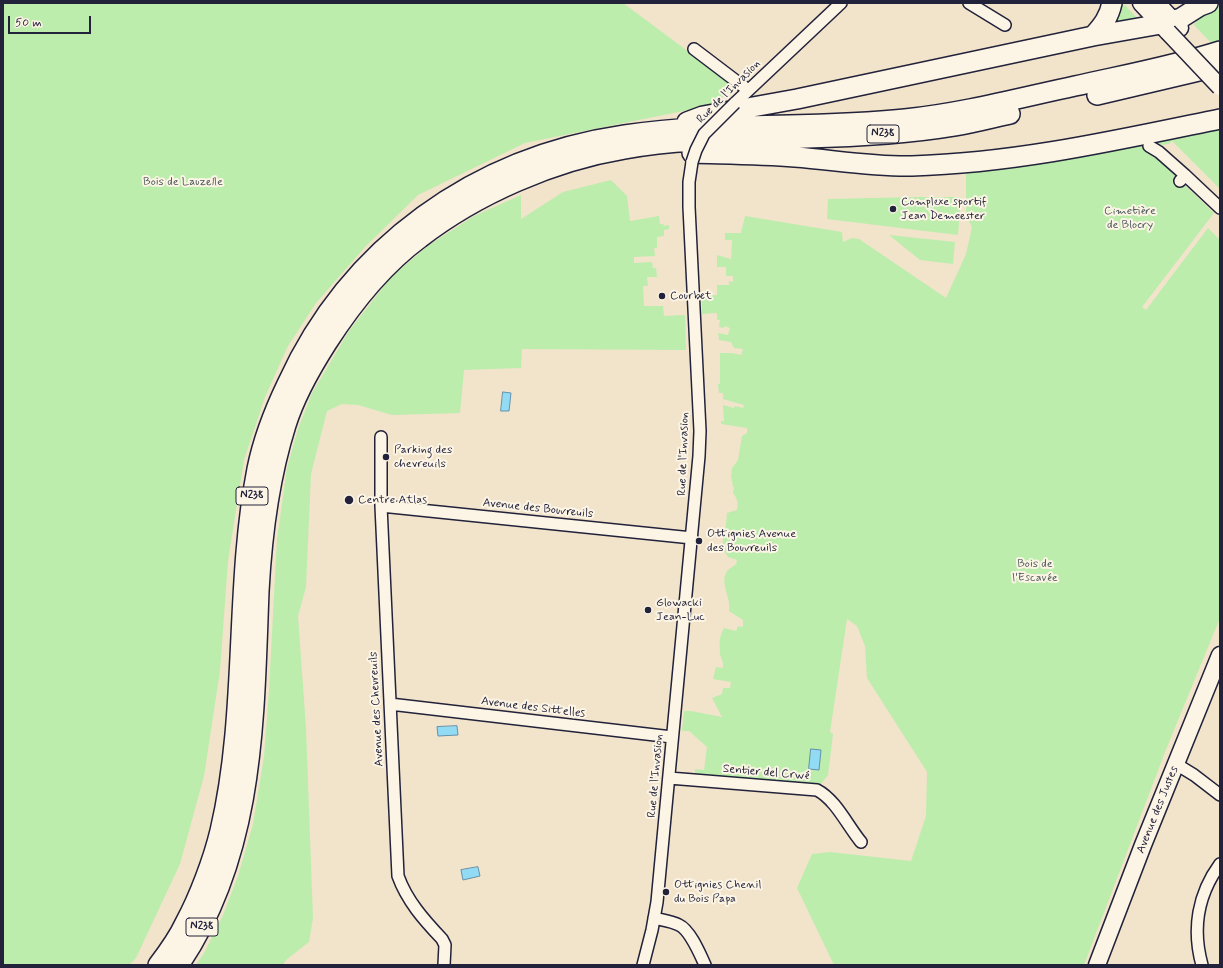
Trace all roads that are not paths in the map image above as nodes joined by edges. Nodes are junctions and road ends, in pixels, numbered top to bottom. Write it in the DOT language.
graph roads {
  1 [pos="841,3"];
  2 [pos="969,3"];
  3 [pos="1112,3"];
  4 [pos="1141,3"];
  5 [pos="1157,3"];
  6 [pos="1208,3"];
  7 [pos="1005,25"];
  8 [pos="1171,26"];
  9 [pos="1093,36"];
  10 [pos="694,48"];
  11 [pos="1220,51"];
  12 [pos="1220,66"];
  13 [pos="1220,71"];
  14 [pos="1220,87"];
  15 [pos="748,90"];
  16 [pos="1220,119"];
  17 [pos="666,130"];
  18 [pos="1149,146"];
  19 [pos="542,172"];
  20 [pos="1220,208"];
  21 [pos="381,437"];
  22 [pos="381,506"];
  23 [pos="692,538"];
  24 [pos="1220,655"];
  25 [pos="390,704"];
  26 [pos="672,737"];
  27 [pos="1176,764"];
  28 [pos="668,778"];
  29 [pos="1220,795"];
  30 [pos="861,842"];
  31 [pos="1220,864"];
  32 [pos="654,918"];
  33 [pos="158,965"];
  34 [pos="179,965"];
  35 [pos="444,965"];
  36 [pos="643,965"];
  37 [pos="705,965"];
  38 [pos="1097,965"];
  39 [pos="1202,965"];
  1 -- 15 [label="street, Rue de l'Invasion"];
  2 -- 7 [label="street"];
  3 -- 9 [label="highway"];
  4 -- 8 [label="main road"];
  5 -- 8 [label="main road"];
  6 -- 8 [label="highway"];
  8 -- 9 [label="highway"];
  8 -- 13 [label="main road"];
  8 -- 14 [label="main road, bridge"];
  9 -- 17 [label="highway"];
  10 -- 15 [label="street"];
  11 -- 17 [label="highway, N238"];
  12 -- 19 [label="highway, N238"];
  15 -- 23 [label="street, Rue de l'Invasion, bridge"];
  16 -- 19 [label="highway"];
  17 -- 33 [label="highway, N238"];
  18 -- 20 [label="street"];
  19 -- 34 [label="highway, N238"];
  21 -- 22 [label="street, Avenue des Chevreuils"];
  22 -- 23 [label="street, Avenue des Bouvreuils"];
  22 -- 25 [label="street, Avenue des Chevreuils"];
  23 -- 26 [label="street, Rue de l'Invasion"];
  24 -- 27 [label="main road, Avenue des Justes"];
  25 -- 26 [label="street, Avenue des Sittelles"];
  25 -- 35 [label="street, Avenue des Chevreuils"];
  26 -- 28 [label="street, Rue de l'Invasion"];
  27 -- 29 [label="street"];
  27 -- 38 [label="main road, Avenue des Justes"];
  28 -- 30 [label="street, Sentier del Crwé"];
  28 -- 32 [label="street, Rue de l'Invasion"];
  31 -- 39 [label="street"];
  32 -- 36 [label="street, Rue de l'Invasion"];
  32 -- 37 [label="street"];
}
